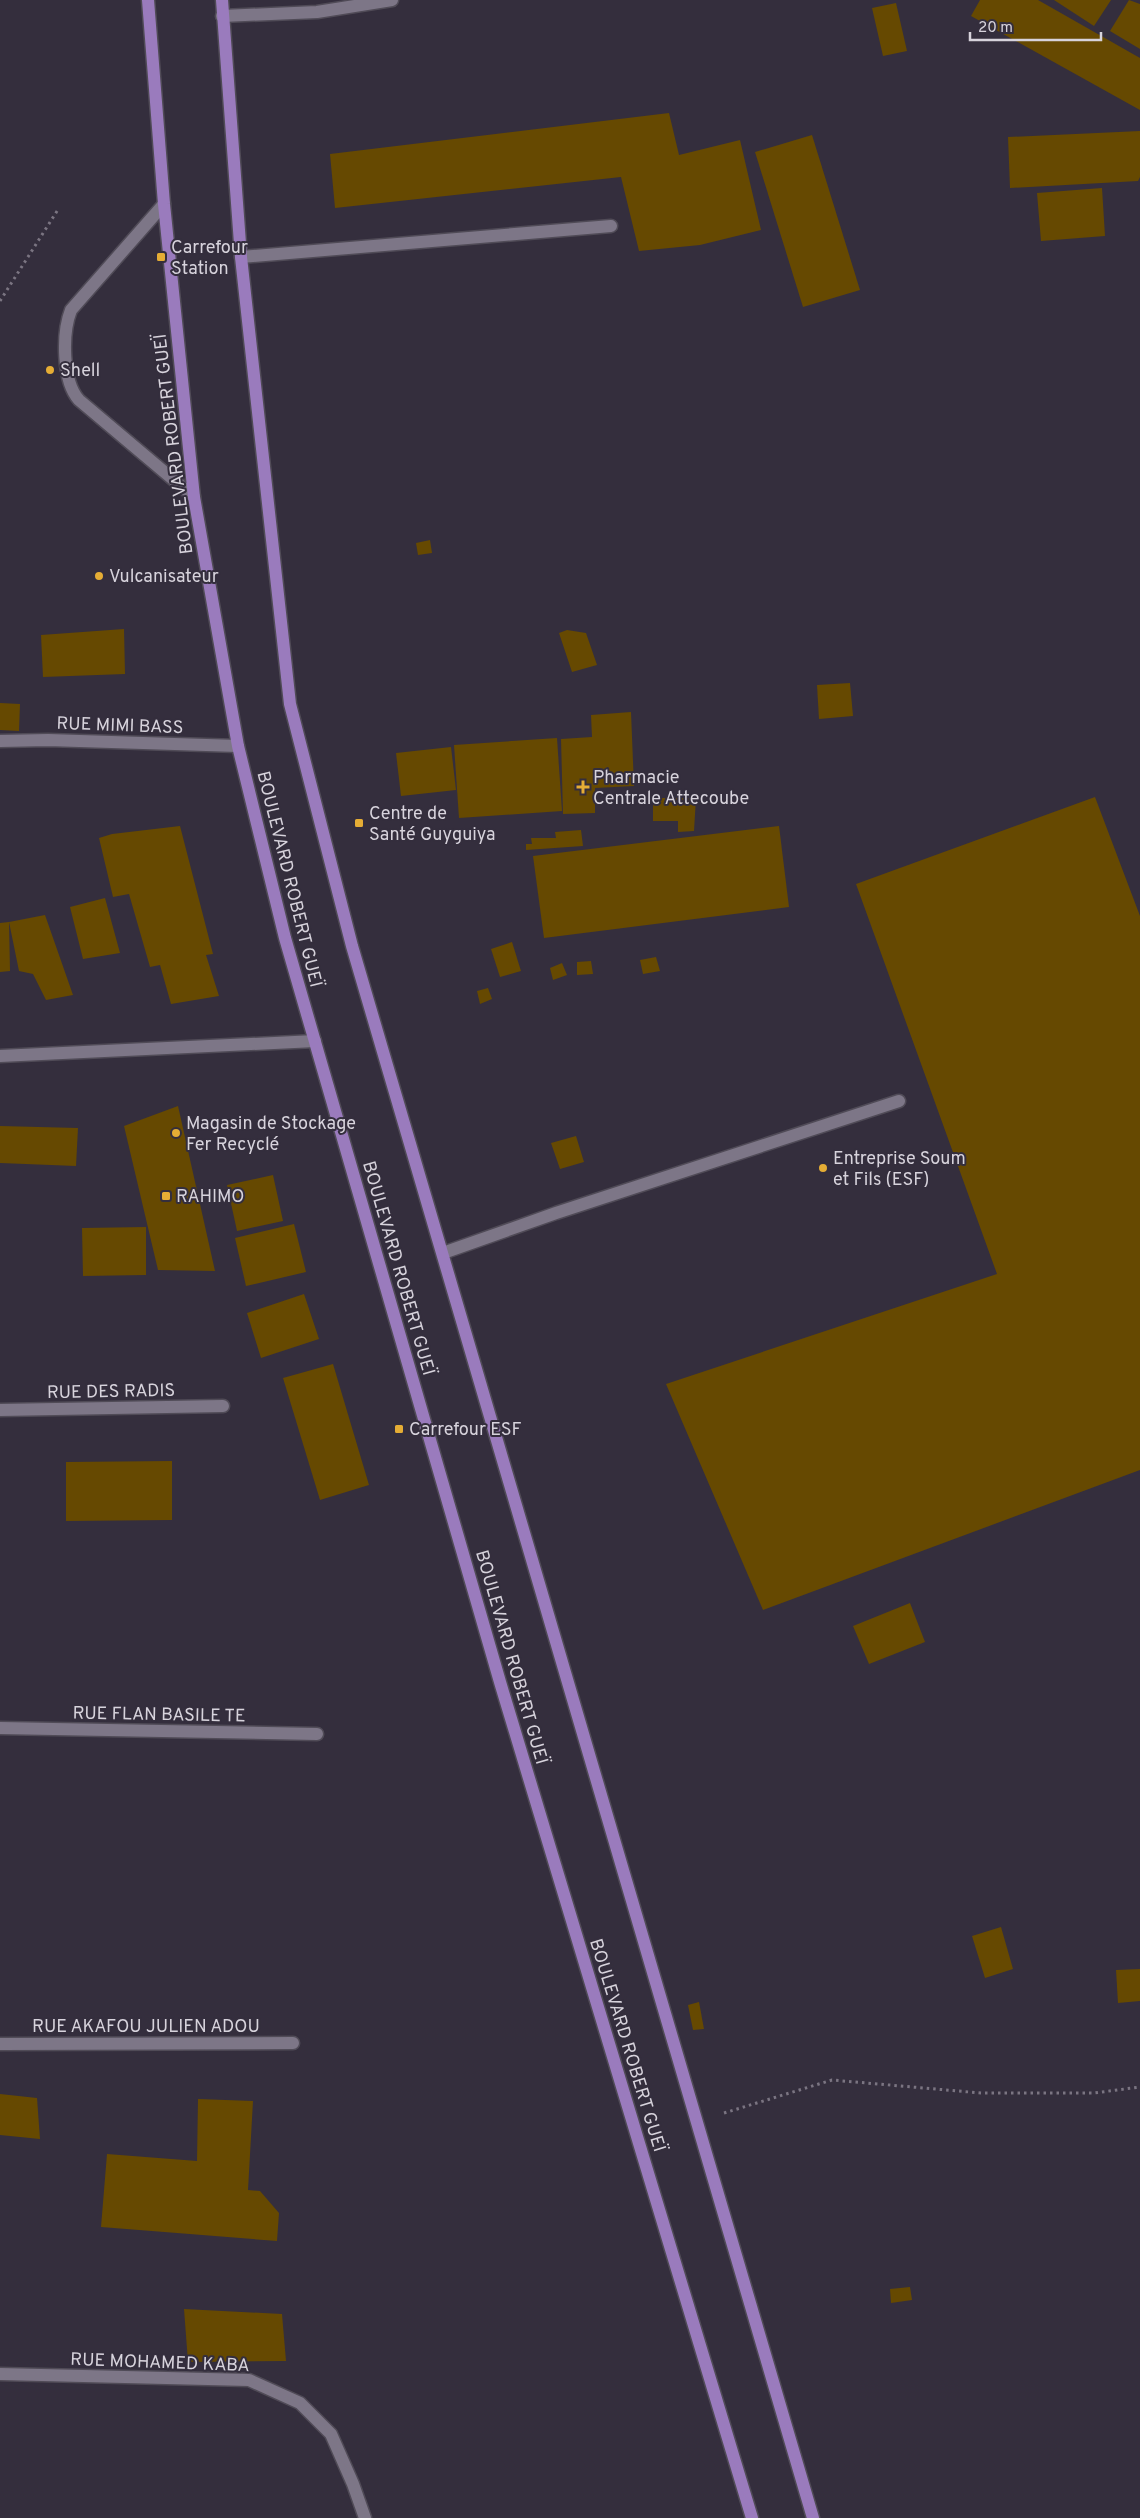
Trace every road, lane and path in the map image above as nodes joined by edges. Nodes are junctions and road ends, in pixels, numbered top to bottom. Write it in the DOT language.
graph roads {
  1 [pos="148,0"];
  2 [pos="222,0"];
  3 [pos="392,0"];
  4 [pos="222,16"];
  5 [pos="164,204"];
  6 [pos="59,208"];
  7 [pos="610,226"];
  8 [pos="241,257"];
  9 [pos="0,301"];
  10 [pos="194,497"];
  11 [pos="0,741"];
  12 [pos="238,746"];
  13 [pos="315,1041"];
  14 [pos="0,1056"];
  15 [pos="899,1100"];
  16 [pos="443,1253"];
  17 [pos="222,1406"];
  18 [pos="0,1410"];
  19 [pos="0,1728"];
  20 [pos="317,1734"];
  21 [pos="293,2043"];
  22 [pos="0,2044"];
  23 [pos="1140,2087"];
  24 [pos="697,2122"];
  25 [pos="0,2374"];
  26 [pos="365,2518"];
  27 [pos="752,2518"];
  28 [pos="812,2518"];
  1 -- 5 [label="main road, BOULEVARD ROBERT GUEÏ"];
  2 -- 4 [label="main road"];
  3 -- 4 [label="street"];
  4 -- 8 [label="main road"];
  5 -- 10 [label="main road, BOULEVARD ROBERT GUEÏ"];
  5 -- 10 [label="street"];
  6 -- 9 [label="path"];
  7 -- 8 [label="street"];
  8 -- 16 [label="main road"];
  10 -- 12 [label="main road, BOULEVARD ROBERT GUEÏ"];
  11 -- 12 [label="street, RUE MIMI BASS"];
  12 -- 13 [label="main road, BOULEVARD ROBERT GUEÏ"];
  13 -- 14 [label="street"];
  13 -- 27 [label="main road, BOULEVARD ROBERT GUEÏ"];
  15 -- 16 [label="street"];
  16 -- 24 [label="main road"];
  17 -- 18 [label="street, RUE DES RADIS"];
  19 -- 20 [label="street, RUE FLAN BASILE TE"];
  21 -- 22 [label="street, RUE AKAFOU JULIEN ADOU"];
  23 -- 24 [label="path"];
  24 -- 28 [label="main road"];
  25 -- 26 [label="street, RUE MOHAMED KABA"];
}
